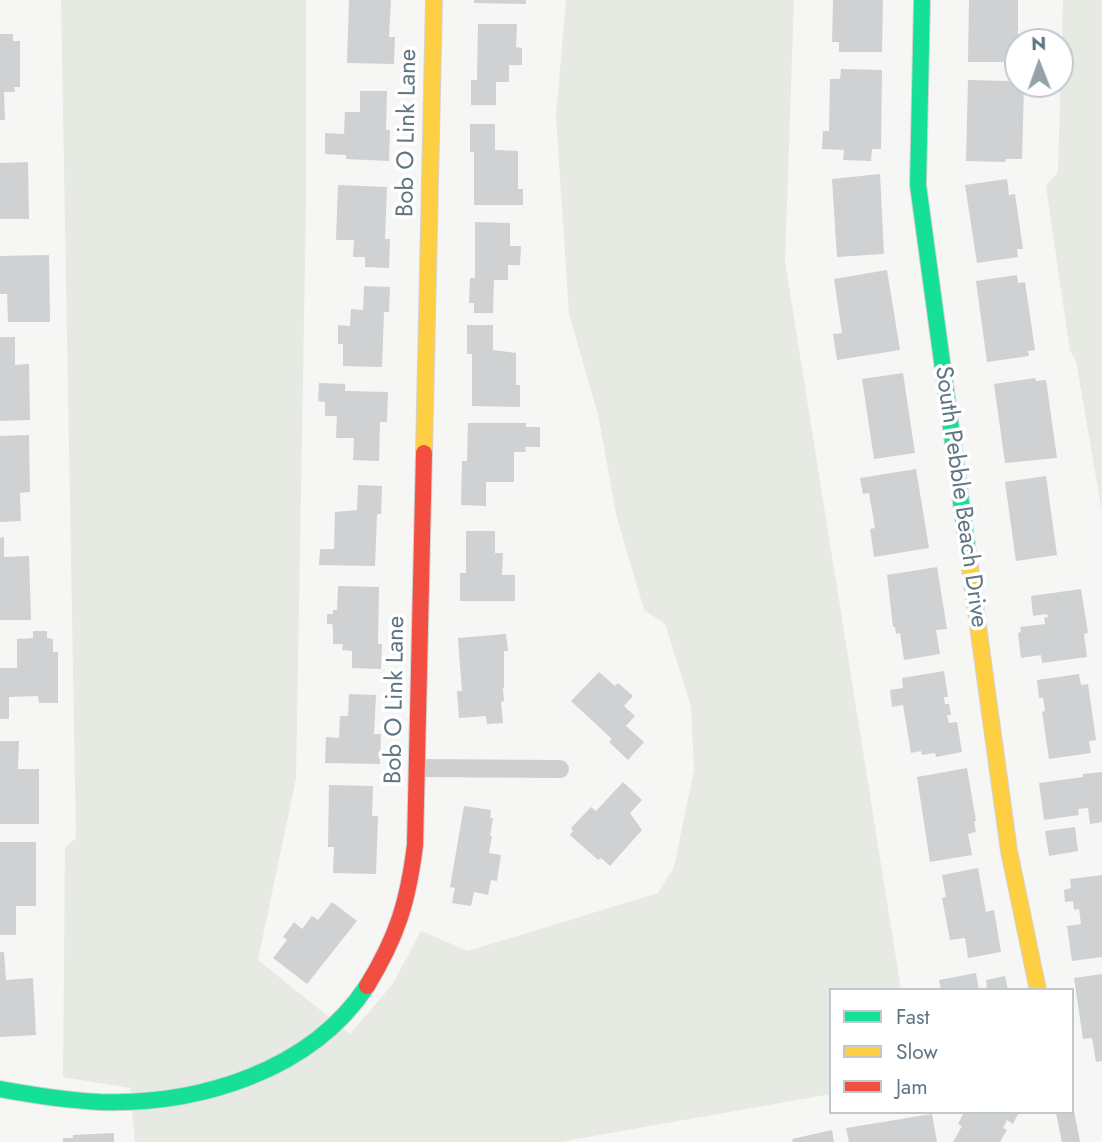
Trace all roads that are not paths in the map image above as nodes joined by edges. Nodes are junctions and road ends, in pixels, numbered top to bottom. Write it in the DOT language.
graph roads {
  1 [pos="434,0"];
  2 [pos="922,0"];
  3 [pos="417,768"];
  4 [pos="561,769"];
  5 [pos="1038,988"];
  6 [pos="0,1089"];
  7 [pos="1065,1114"];
  8 [pos="1071,1142"];
  1 -- 3 [label="street, Bob O Link Lane"];
  2 -- 5 [label="street, South Pebble Beach Drive"];
  3 -- 4 [label="street"];
  3 -- 6 [label="street, Bob O Link Lane"];
  7 -- 8 [label="street"];
}
